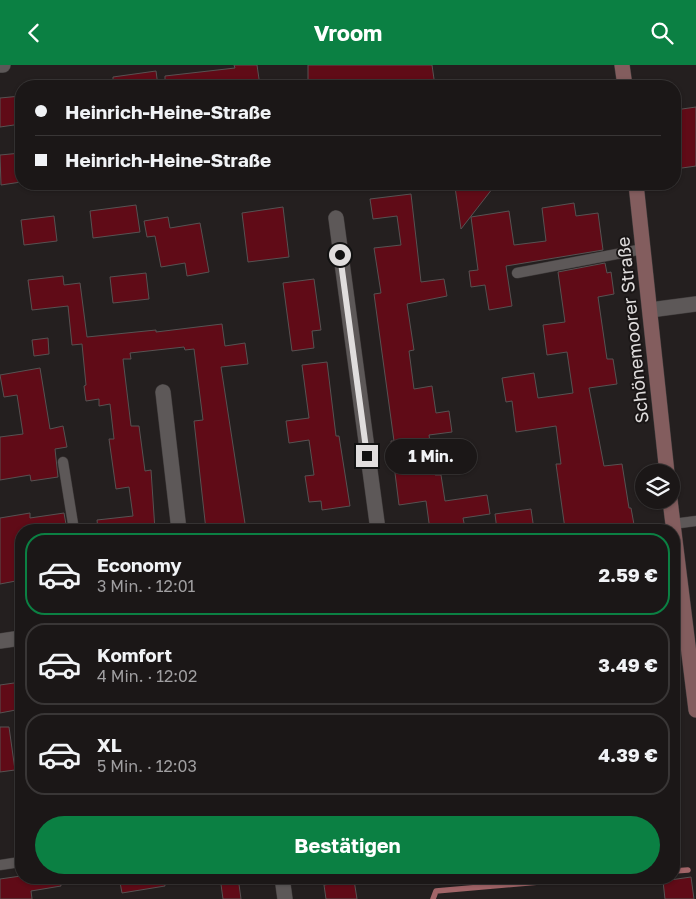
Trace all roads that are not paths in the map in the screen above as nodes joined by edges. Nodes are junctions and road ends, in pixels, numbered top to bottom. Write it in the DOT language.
graph roads {
  1 [pos="622,65"];
  2 [pos="624,80"];
  3 [pos="637,190"];
  4 [pos="336,218"];
  5 [pos="643,249"];
  6 [pos="517,273"];
  7 [pos="696,304"];
  8 [pos="650,310"];
  9 [pos="163,392"];
  10 [pos="63,462"];
  11 [pos="666,464"];
  12 [pos="671,509"];
  13 [pos="696,521"];
  14 [pos="73,524"];
  15 [pos="178,524"];
  16 [pos="377,524"];
  17 [pos="673,524"];
  18 [pos="680,591"];
  19 [pos="15,639"];
  20 [pos="0,641"];
  21 [pos="696,710"];
  22 [pos="15,863"];
  23 [pos="0,865"];
  24 [pos="283,884"];
  25 [pos="285,899"];
  1 -- 2 [label="street"];
  3 -- 5 [label="street, Schönemoorer Straße"];
  4 -- 16 [label="street"];
  5 -- 6 [label="lane"];
  5 -- 8 [label="street, Schönemoorer Straße"];
  7 -- 8 [label="street"];
  8 -- 11 [label="street, Schönemoorer Straße"];
  9 -- 15 [label="street"];
  10 -- 14 [label="lane"];
  12 -- 17 [label="street"];
  13 -- 17 [label="lane"];
  18 -- 21 [label="street"];
  19 -- 20 [label="street"];
  22 -- 23 [label="lane"];
  24 -- 25 [label="street"];
}
